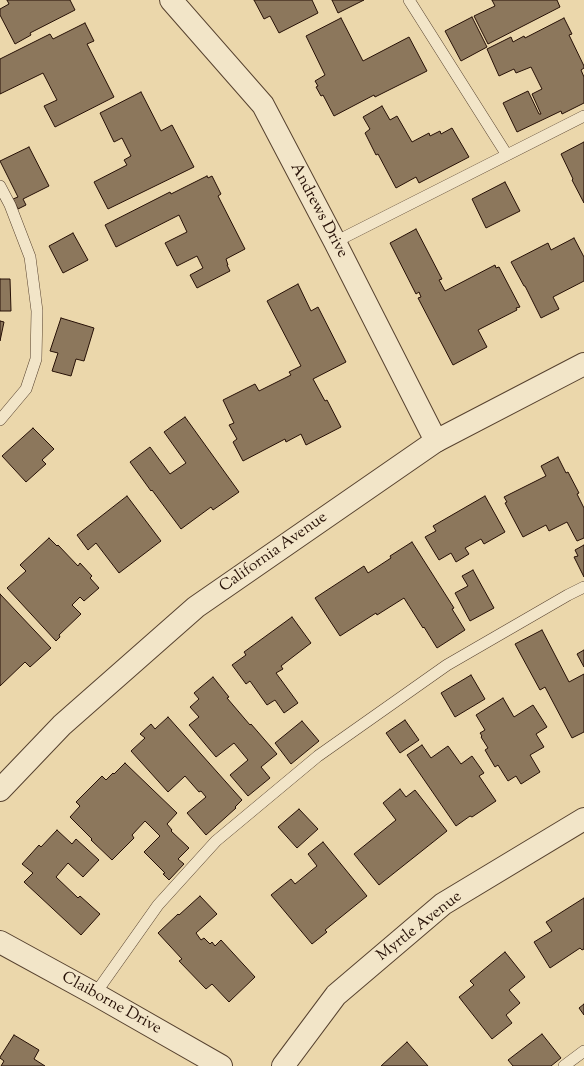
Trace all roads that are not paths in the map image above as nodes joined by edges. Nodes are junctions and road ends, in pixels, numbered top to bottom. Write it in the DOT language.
graph roads {
  1 [pos="171,0"];
  2 [pos="409,0"];
  3 [pos="584,116"];
  4 [pos="506,155"];
  5 [pos="0,186"];
  6 [pos="335,242"];
  7 [pos="584,364"];
  8 [pos="0,420"];
  9 [pos="436,441"];
  10 [pos="584,588"];
  11 [pos="0,790"];
  12 [pos="584,819"];
  13 [pos="0,942"];
  14 [pos="95,994"];
  15 [pos="584,1051"];
  16 [pos="222,1066"];
  17 [pos="282,1066"];
  18 [pos="564,1066"];
  1 -- 6 [label="street, Andrews Drive"];
  2 -- 4 [label="lane"];
  3 -- 4 [label="lane"];
  4 -- 6 [label="lane"];
  5 -- 8 [label="lane"];
  6 -- 9 [label="street, Andrews Drive"];
  7 -- 9 [label="street, California Avenue"];
  9 -- 11 [label="street, California Avenue"];
  10 -- 14 [label="lane"];
  12 -- 17 [label="street, Myrtle Avenue"];
  13 -- 14 [label="street, Claiborne Drive"];
  14 -- 16 [label="street, Claiborne Drive"];
  15 -- 18 [label="lane"];
}
